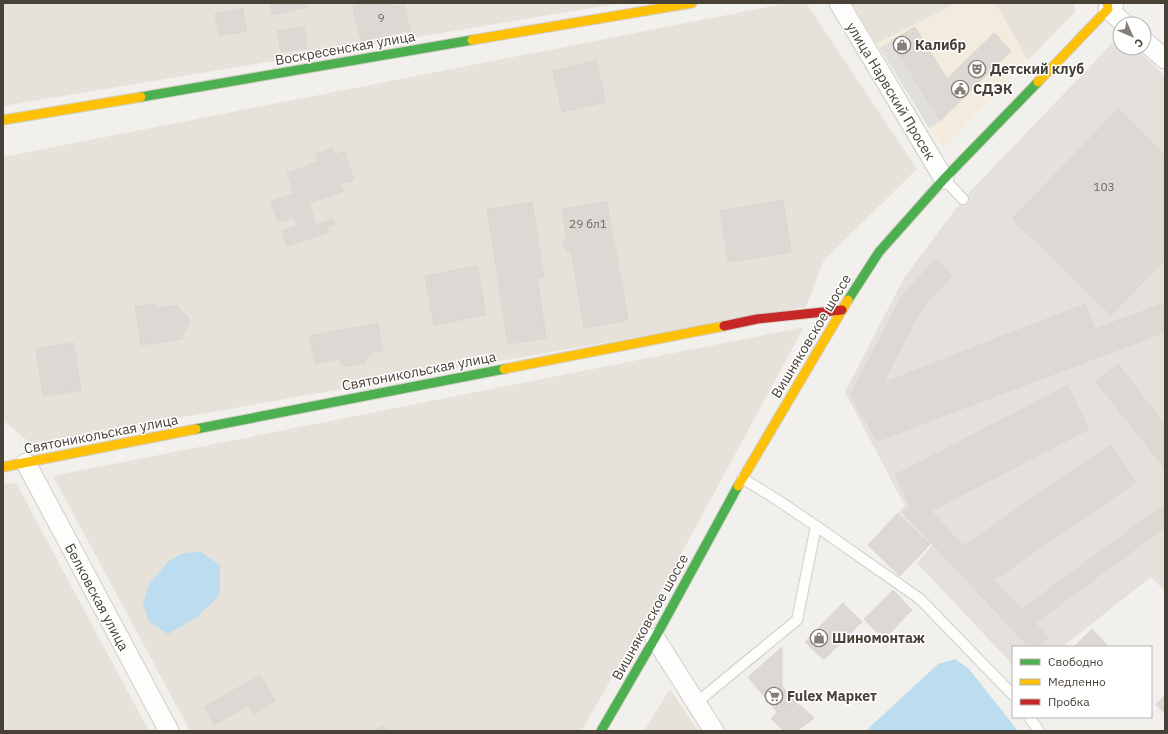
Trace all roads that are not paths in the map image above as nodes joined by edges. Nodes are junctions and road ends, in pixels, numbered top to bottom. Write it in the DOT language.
graph roads {
  1 [pos="692,3"];
  2 [pos="839,3"];
  3 [pos="1110,5"];
  4 [pos="1119,16"];
  5 [pos="1152,48"];
  6 [pos="1165,59"];
  7 [pos="3,120"];
  8 [pos="944,179"];
  9 [pos="963,199"];
  10 [pos="842,310"];
  11 [pos="26,463"];
  12 [pos="3,467"];
  13 [pos="742,478"];
  14 [pos="816,526"];
  15 [pos="655,638"];
  16 [pos="1012,694"];
  17 [pos="696,703"];
  18 [pos="1030,718"];
  19 [pos="169,731"];
  20 [pos="601,731"];
  21 [pos="714,731"];
  22 [pos="1039,731"];
  1 -- 7 [label="street, Воскресенская улица"];
  2 -- 8 [label="street, улица Нарвский Просек"];
  3 -- 4 [label="street"];
  3 -- 8 [label="street, Вишняковское шоссе"];
  5 -- 6 [label="street"];
  8 -- 9 [label="lane"];
  8 -- 10 [label="street, Вишняковское шоссе"];
  10 -- 11 [label="street, Святоникольская улица"];
  10 -- 13 [label="street, Вишняковское шоссе"];
  11 -- 12 [label="street, Святоникольская улица"];
  11 -- 19 [label="street, Белковская улица"];
  13 -- 14 [label="lane"];
  13 -- 15 [label="street, Вишняковское шоссе"];
  14 -- 16 [label="lane"];
  14 -- 17 [label="lane"];
  15 -- 17 [label="street"];
  15 -- 20 [label="street, Вишняковское шоссе"];
  17 -- 21 [label="street"];
  18 -- 22 [label="lane"];
}
